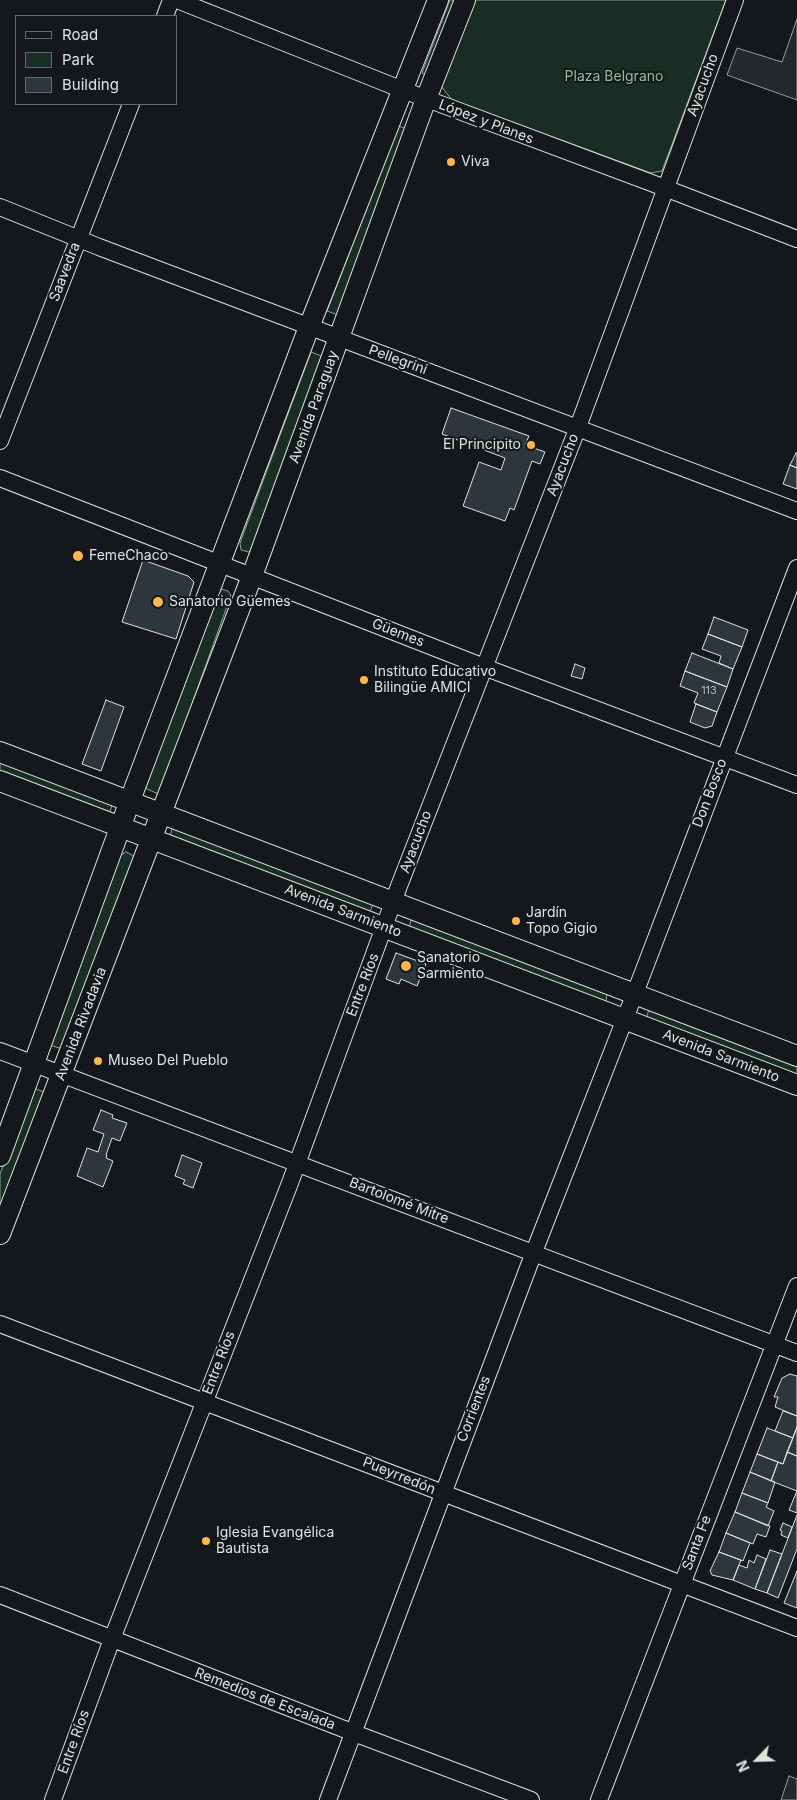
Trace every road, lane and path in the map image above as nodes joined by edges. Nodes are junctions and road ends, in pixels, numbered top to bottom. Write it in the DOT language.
graph roads {
  1 [pos="171,0"];
  2 [pos="177,0"];
  3 [pos="438,0"];
  4 [pos="465,0"];
  5 [pos="735,0"];
  6 [pos="165,15"];
  7 [pos="402,90"];
  8 [pos="426,99"];
  9 [pos="131,105"];
  10 [pos="665,188"];
  11 [pos="0,207"];
  12 [pos="78,238"];
  13 [pos="797,239"];
  14 [pos="309,327"];
  15 [pos="339,338"];
  16 [pos="578,427"];
  17 [pos="0,441"];
  18 [pos="0,478"];
  19 [pos="797,511"];
  20 [pos="220,563"];
  21 [pos="797,568"];
  22 [pos="252,576"];
  23 [pos="484,666"];
  24 [pos="0,752"];
  25 [pos="724,757"];
  26 [pos="0,781"];
  27 [pos="797,785"];
  28 [pos="130,800"];
  29 [pos="160,812"];
  30 [pos="120,828"];
  31 [pos="151,839"];
  32 [pos="394,902"];
  33 [pos="384,927"];
  34 [pos="634,994"];
  35 [pos="624,1019"];
  36 [pos="0,1051"];
  37 [pos="797,1056"];
  38 [pos="34,1064"];
  39 [pos="61,1075"];
  40 [pos="797,1085"];
  41 [pos="0,1156"];
  42 [pos="297,1163"];
  43 [pos="0,1234"];
  44 [pos="534,1252"];
  45 [pos="797,1286"];
  46 [pos="0,1324"];
  47 [pos="776,1344"];
  48 [pos="797,1353"];
  49 [pos="204,1402"];
  50 [pos="442,1493"];
  51 [pos="681,1583"];
  52 [pos="0,1595"];
  53 [pos="797,1628"];
  54 [pos="112,1639"];
  55 [pos="354,1734"];
  56 [pos="53,1800"];
  57 [pos="328,1800"];
  58 [pos="530,1800"];
  59 [pos="599,1800"];
  1 -- 6 [label="street"];
  2 -- 7 [label="street, López y Planes"];
  3 -- 7 [label="main road"];
  4 -- 8 [label="main road, Avenida Paraguay"];
  5 -- 10 [label="street, Ayacucho"];
  7 -- 8 [label="street, López y Planes"];
  7 -- 14 [label="main road"];
  8 -- 10 [label="street, López y Planes"];
  8 -- 15 [label="main road, Avenida Paraguay"];
  9 -- 12 [label="street, Saavedra"];
  10 -- 13 [label="street, López y Planes"];
  10 -- 16 [label="street, Ayacucho"];
  11 -- 12 [label="street, Pellegrini"];
  12 -- 14 [label="street, Pellegrini"];
  12 -- 17 [label="street, Saavedra"];
  14 -- 15 [label="street, Pellegrini"];
  14 -- 20 [label="main road"];
  15 -- 16 [label="street, Pellegrini"];
  15 -- 22 [label="main road, Avenida Paraguay"];
  16 -- 19 [label="street, Pellegrini"];
  16 -- 23 [label="street, Ayacucho"];
  18 -- 20 [label="street, Güemes"];
  20 -- 22 [label="street, Güemes"];
  20 -- 28 [label="main road"];
  21 -- 25 [label="street, Don Bosco"];
  22 -- 23 [label="street, Güemes"];
  22 -- 29 [label="main road, Avenida Paraguay"];
  23 -- 25 [label="street, Güemes"];
  23 -- 32 [label="street, Ayacucho"];
  24 -- 28 [label="main road, Avenida Sarmiento"];
  25 -- 27 [label="street, Güemes"];
  25 -- 34 [label="street, Don Bosco"];
  26 -- 30 [label="main road, Avenida Sarmiento"];
  28 -- 29 [label="main road, Avenida Sarmiento"];
  28 -- 30 [label="main road"];
  29 -- 31 [label="main road, Avenida Rivadavia"];
  29 -- 32 [label="main road, Avenida Sarmiento"];
  30 -- 31 [label="main road, Avenida Sarmiento"];
  30 -- 38 [label="main road"];
  31 -- 33 [label="main road, Avenida Sarmiento"];
  31 -- 39 [label="main road, Avenida Rivadavia"];
  32 -- 33 [label="street, Ayacucho"];
  32 -- 34 [label="main road, Avenida Sarmiento"];
  33 -- 35 [label="main road, Avenida Sarmiento"];
  33 -- 42 [label="street, Entre Ríos"];
  34 -- 35 [label="street, Don Bosco"];
  34 -- 37 [label="main road, Avenida Sarmiento"];
  35 -- 40 [label="main road, Avenida Sarmiento"];
  35 -- 44 [label="street, Corrientes"];
  36 -- 38 [label="street, Bartolomé Mitre"];
  38 -- 39 [label="street, Bartolomé Mitre"];
  38 -- 41 [label="main road"];
  39 -- 42 [label="street, Bartolomé Mitre"];
  39 -- 43 [label="main road, Avenida Rivadavia"];
  42 -- 44 [label="street, Bartolomé Mitre"];
  42 -- 49 [label="street, Entre Ríos"];
  44 -- 47 [label="street, Bartolomé Mitre"];
  44 -- 50 [label="street, Corrientes"];
  45 -- 47 [label="street, Santa Fe"];
  46 -- 49 [label="street, Pueyrredón"];
  47 -- 48 [label="street, Bartolomé Mitre"];
  47 -- 51 [label="street, Santa Fe"];
  49 -- 50 [label="street, Pueyrredón"];
  49 -- 54 [label="street, Entre Ríos"];
  50 -- 51 [label="street, Pueyrredón"];
  50 -- 55 [label="street, Corrientes"];
  51 -- 53 [label="street, Pueyrredón"];
  51 -- 59 [label="street, Santa Fe"];
  52 -- 54 [label="street, Remedios de Escalada"];
  54 -- 55 [label="street, Remedios de Escalada"];
  54 -- 56 [label="street, Entre Ríos"];
  55 -- 57 [label="street, Corrientes"];
  55 -- 58 [label="street, Remedios de Escalada"];
}
